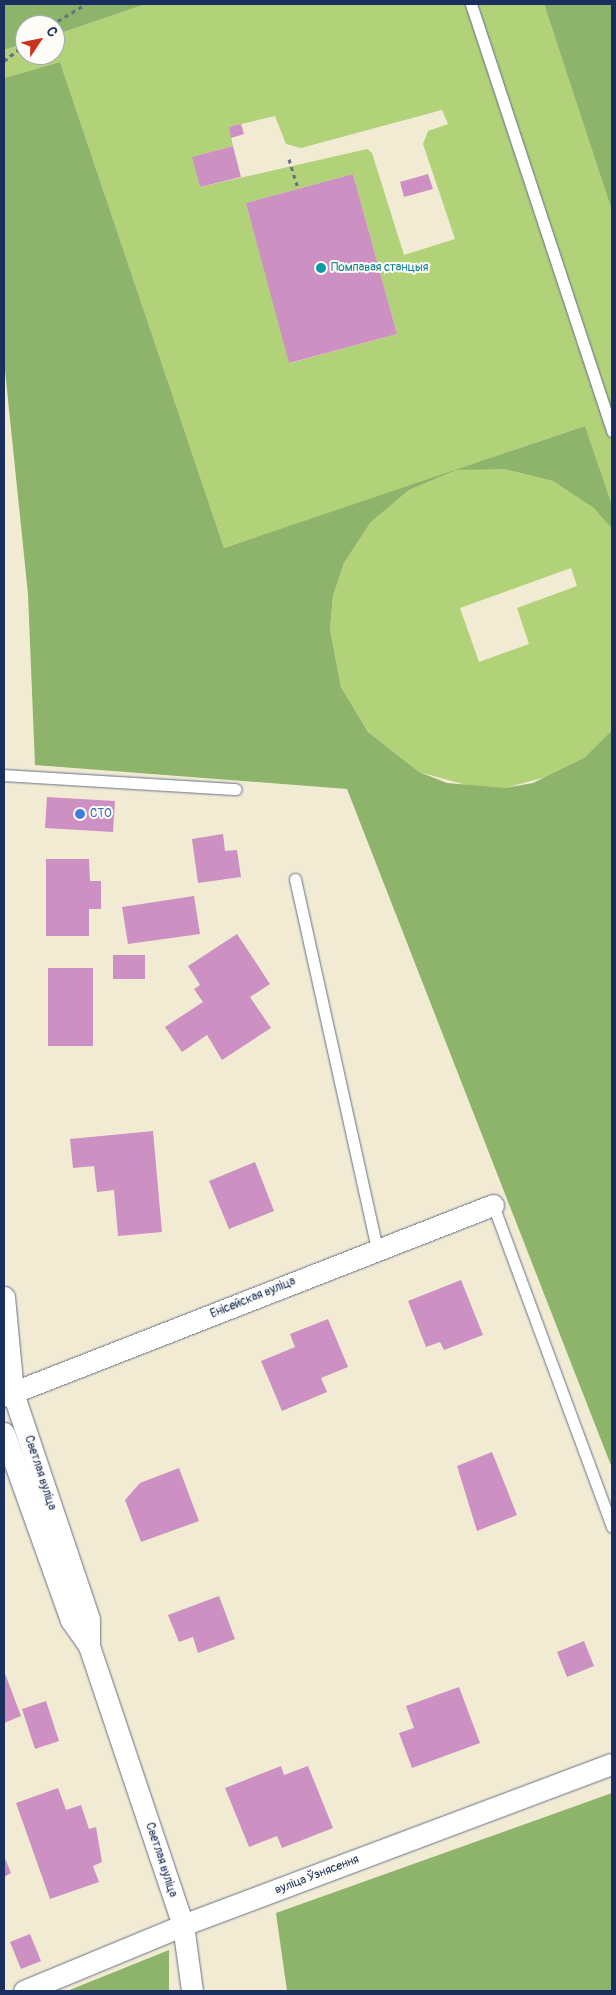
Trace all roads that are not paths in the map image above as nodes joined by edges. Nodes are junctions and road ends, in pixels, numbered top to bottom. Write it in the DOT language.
graph roads {
  1 [pos="471,4"];
  2 [pos="612,431"];
  3 [pos="4,775"];
  4 [pos="236,789"];
  5 [pos="295,879"];
  6 [pos="493,1205"];
  7 [pos="378,1248"];
  8 [pos="4,1297"];
  9 [pos="9,1394"];
  10 [pos="4,1433"];
  11 [pos="612,1527"];
  12 [pos="89,1646"];
  13 [pos="612,1764"];
  14 [pos="182,1925"];
  15 [pos="24,1991"];
  16 [pos="192,1991"];
  1 -- 2 [label="lane"];
  3 -- 4 [label="lane"];
  5 -- 7 [label="lane"];
  6 -- 7 [label="street, Енісейская вуліца"];
  6 -- 11 [label="lane"];
  7 -- 9 [label="street, Енісейская вуліца"];
  8 -- 9 [label="street, Светлая вуліца"];
  9 -- 12 [label="street, Светлая вуліца"];
  10 -- 12 [label="street, Светлая вуліца"];
  12 -- 14 [label="street, Светлая вуліца"];
  13 -- 14 [label="street, вуліца Ўзнясення"];
  14 -- 15 [label="street, вуліца Ўзнясення"];
  14 -- 16 [label="street, Светлая вуліца"];
}
